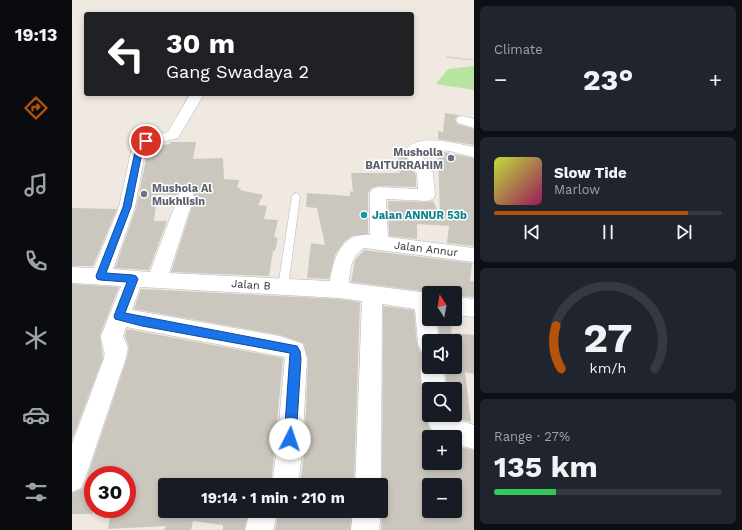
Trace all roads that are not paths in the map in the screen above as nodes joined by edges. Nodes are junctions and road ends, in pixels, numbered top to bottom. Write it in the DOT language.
graph roads {
  1 [pos="196,96"];
  2 [pos="474,152"];
  3 [pos="296,196"];
  4 [pos="186,197"];
  5 [pos="379,243"];
  6 [pos="474,254"];
  7 [pos="72,275"];
  8 [pos="100,276"];
  9 [pos="133,279"];
  10 [pos="158,280"];
  11 [pos="283,287"];
  12 [pos="338,290"];
  13 [pos="372,296"];
  14 [pos="422,302"];
  15 [pos="462,307"];
  16 [pos="474,308"];
  17 [pos="119,316"];
  18 [pos="442,422"];
  19 [pos="474,437"];
  20 [pos="286,478"];
  21 [pos="368,478"];
  22 [pos="72,479"];
  23 [pos="262,518"];
  24 [pos="367,518"];
  25 [pos="259,530"];
  26 [pos="366,530"];
  1 -- 8 [label="street"];
  2 -- 5 [label="street, Jalan Annur"];
  3 -- 11 [label="lane"];
  4 -- 10 [label="street"];
  5 -- 6 [label="street, Jalan Annur"];
  5 -- 12 [label="street, Jalan Annur"];
  7 -- 8 [label="street, Jalan B"];
  8 -- 9 [label="street, Jalan B"];
  9 -- 10 [label="street, Jalan B"];
  9 -- 17 [label="street"];
  10 -- 11 [label="street, Jalan B"];
  11 -- 12 [label="street, Jalan B"];
  12 -- 13 [label="street, Jalan B"];
  13 -- 14 [label="street, Jalan B"];
  13 -- 21 [label="street"];
  15 -- 16 [label="street"];
  17 -- 20 [label="street"];
  17 -- 22 [label="street"];
  18 -- 19 [label="street"];
  23 -- 25 [label="street"];
  24 -- 26 [label="street"];
}
